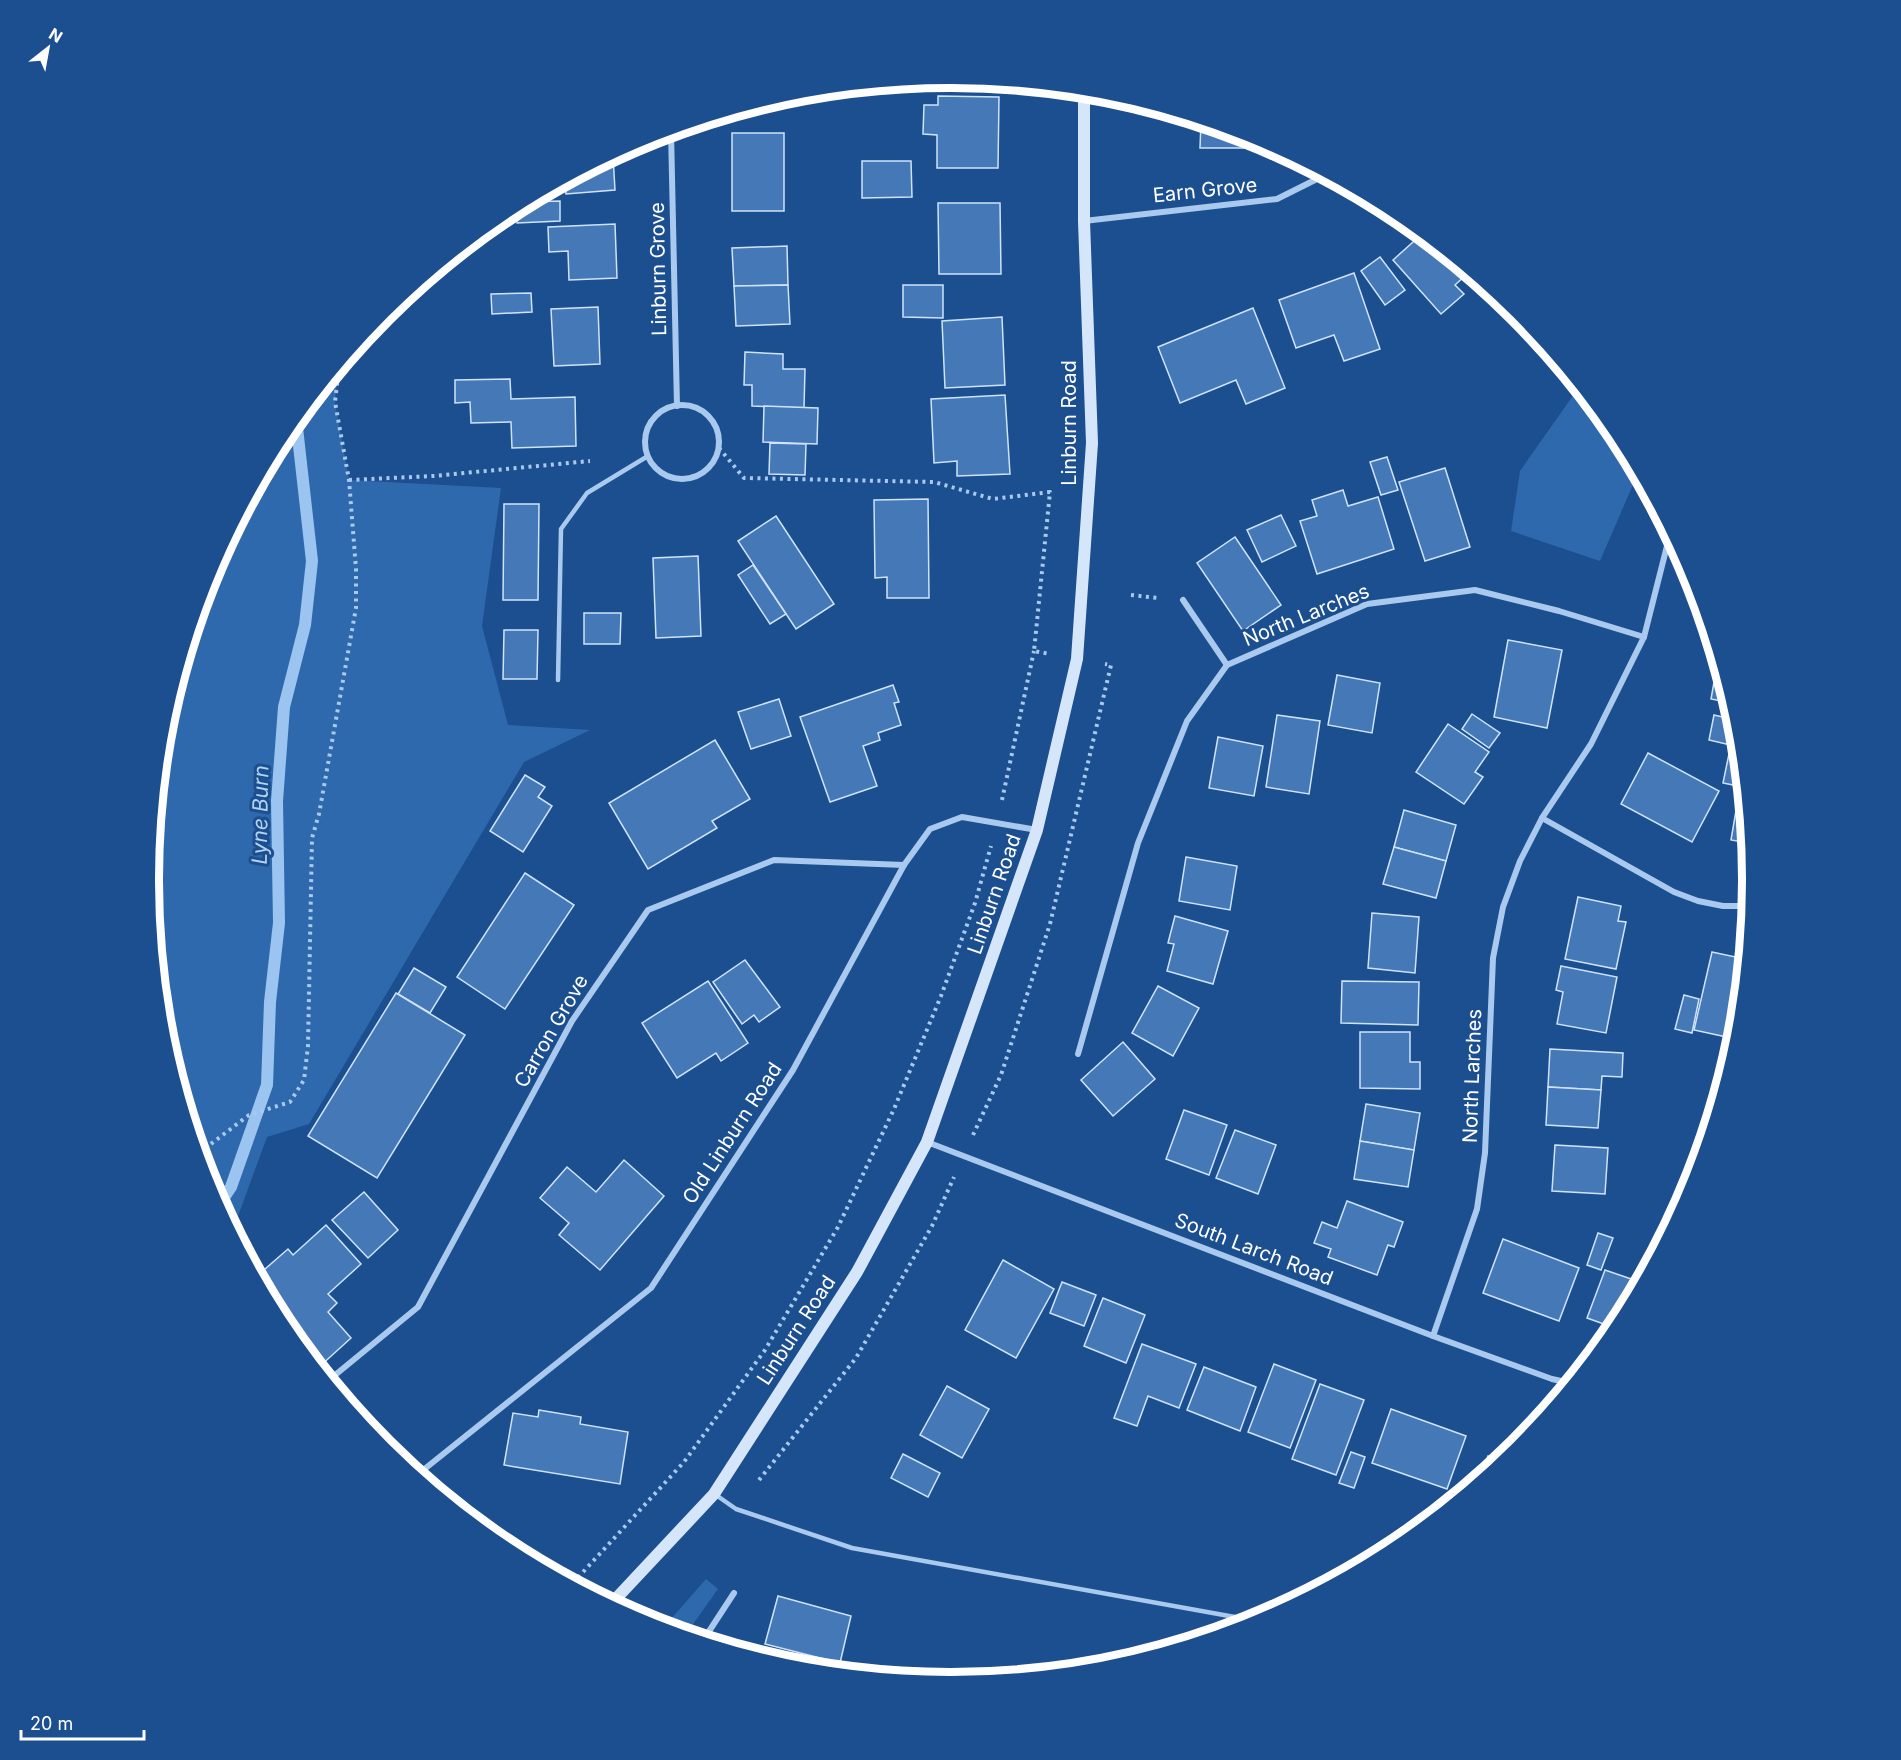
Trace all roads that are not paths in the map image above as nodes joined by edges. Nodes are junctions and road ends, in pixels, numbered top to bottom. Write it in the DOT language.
graph roads {
  1 [pos="1084,100"];
  2 [pos="671,140"];
  3 [pos="1317,179"];
  4 [pos="1084,221"];
  5 [pos="677,406"];
  6 [pos="647,453"];
  7 [pos="1667,545"];
  8 [pos="1183,600"];
  9 [pos="1644,637"];
  10 [pos="1227,665"];
  11 [pos="558,680"];
  12 [pos="1542,818"];
  13 [pos="1037,830"];
  14 [pos="904,865"];
  15 [pos="1741,906"];
  16 [pos="1078,1053"];
  17 [pos="927,1142"];
  18 [pos="1433,1336"];
  19 [pos="334,1376"];
  20 [pos="1563,1381"];
  21 [pos="423,1470"];
  22 [pos="714,1494"];
  23 [pos="734,1593"];
  24 [pos="617,1597"];
  25 [pos="1236,1617"];
  26 [pos="708,1633"];
  1 -- 4 [label="street, Linburn Road"];
  2 -- 5 [label="street, Linburn Grove"];
  3 -- 4 [label="street, Earn Grove"];
  4 -- 13 [label="street, Linburn Road"];
  5 -- 6 [label="street"];
  5 -- 6 [label="street"];
  6 -- 11 [label="lane"];
  7 -- 9 [label="street, North Larches"];
  8 -- 10 [label="street, North Larches"];
  9 -- 10 [label="street, North Larches"];
  9 -- 12 [label="street, North Larches"];
  10 -- 16 [label="street, North Larches"];
  12 -- 15 [label="street"];
  12 -- 18 [label="street, North Larches"];
  13 -- 14 [label="street, Old Linburn Road"];
  13 -- 17 [label="street, Linburn Road"];
  14 -- 19 [label="street, Carron Grove"];
  14 -- 21 [label="street, Old Linburn Road"];
  17 -- 18 [label="street, South Larch Road"];
  17 -- 22 [label="street, Linburn Road"];
  18 -- 20 [label="street, South Larch Road"];
  22 -- 24 [label="street, Linburn Road"];
  22 -- 25 [label="lane"];
  23 -- 26 [label="street"];
}
